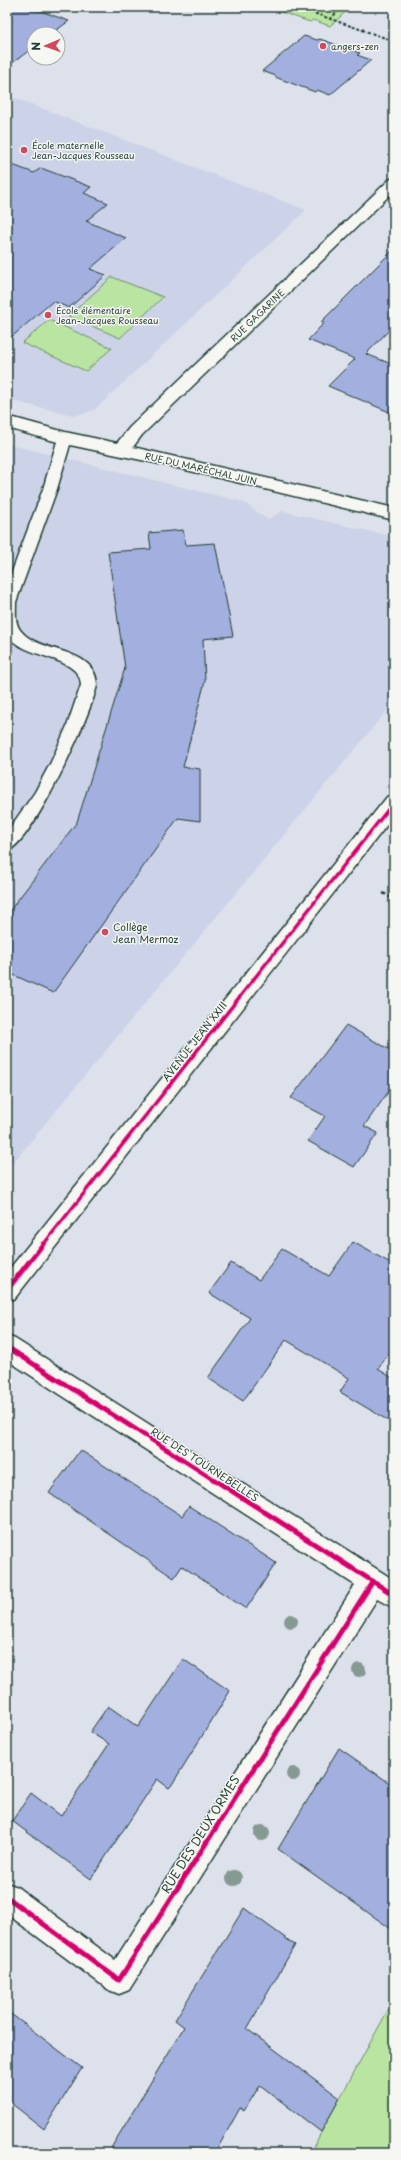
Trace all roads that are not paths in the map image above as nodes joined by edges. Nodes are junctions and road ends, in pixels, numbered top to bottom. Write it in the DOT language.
graph roads {
  1 [pos="394,183"];
  2 [pos="7,422"];
  3 [pos="66,438"];
  4 [pos="121,450"];
  5 [pos="394,514"];
  6 [pos="25,556"];
  7 [pos="7,565"];
  8 [pos="394,802"];
  9 [pos="7,845"];
  10 [pos="7,1290"];
  11 [pos="7,1347"];
  12 [pos="383,1588"];
  13 [pos="7,1897"];
  1 -- 4 [label="street, RUE GAGARINE"];
  2 -- 3 [label="street, RUE DU MARÉCHAL JUIN"];
  3 -- 4 [label="street, RUE DU MARÉCHAL JUIN"];
  3 -- 6 [label="lane"];
  4 -- 5 [label="street, RUE DU MARÉCHAL JUIN"];
  6 -- 7 [label="lane"];
  6 -- 9 [label="lane"];
  8 -- 10 [label="street, AVENUE JEAN XXIII"];
  11 -- 12 [label="street, RUE DES TOURNEBELLES"];
  12 -- 13 [label="street, RUE DES DEUX ORMES"];
}
